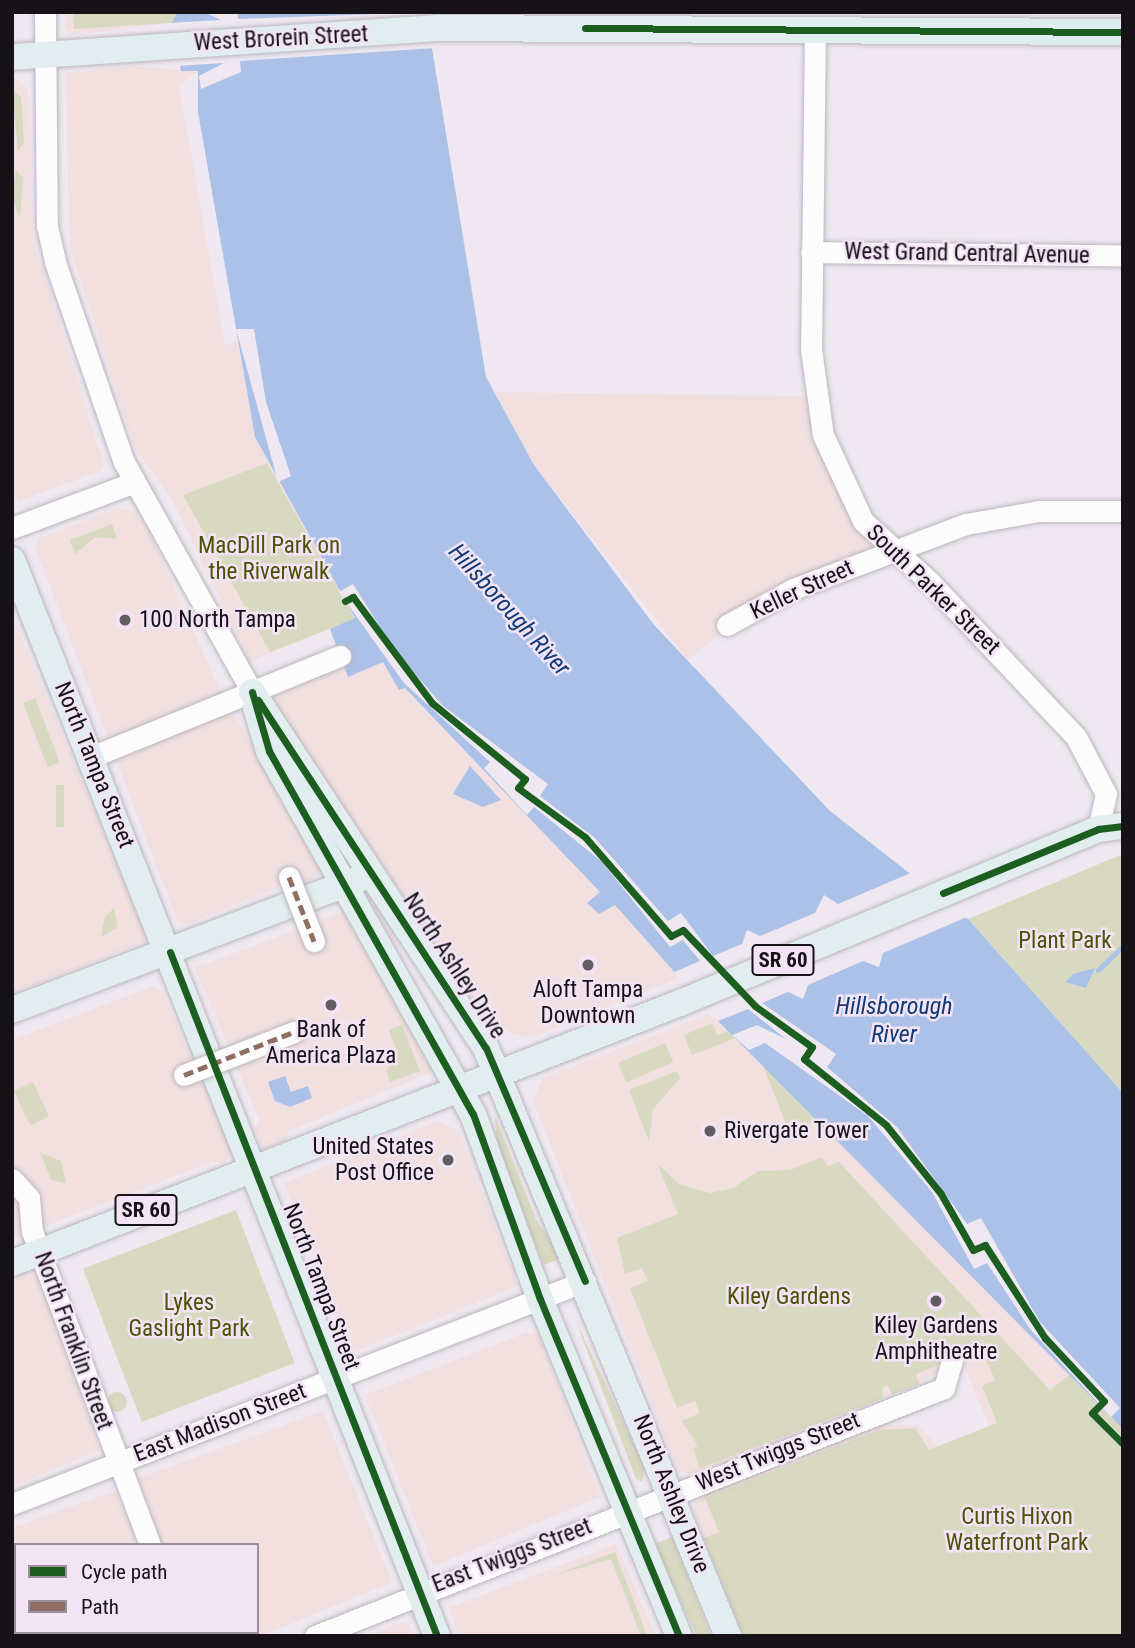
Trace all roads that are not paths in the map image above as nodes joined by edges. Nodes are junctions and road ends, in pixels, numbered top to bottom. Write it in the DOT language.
graph roads {
  1 [pos="44,12"];
  2 [pos="488,12"];
  3 [pos="439,29"];
  4 [pos="815,29"];
  5 [pos="1123,32"];
  6 [pos="57,52"];
  7 [pos="12,57"];
  8 [pos="811,252"];
  9 [pos="1123,256"];
  10 [pos="135,482"];
  11 [pos="1123,511"];
  12 [pos="12,528"];
  13 [pos="942,531"];
  14 [pos="894,548"];
  15 [pos="12,560"];
  16 [pos="929,581"];
  17 [pos="727,625"];
  18 [pos="340,656"];
  19 [pos="252,692"];
  20 [pos="91,757"];
  21 [pos="1123,806"];
  22 [pos="1110,827"];
  23 [pos="372,874"];
  24 [pos="289,877"];
  25 [pos="345,885"];
  26 [pos="314,941"];
  27 [pos="170,952"];
  28 [pos="12,1010"];
  29 [pos="294,1032"];
  30 [pos="497,1073"];
  31 [pos="184,1075"];
  32 [pos="459,1088"];
  33 [pos="253,1168"];
  34 [pos="12,1179"];
  35 [pos="40,1252"];
  36 [pos="12,1263"];
  37 [pos="585,1281"];
  38 [pos="540,1299"];
  39 [pos="952,1360"];
  40 [pos="336,1379"];
  41 [pos="118,1463"];
  42 [pos="670,1495"];
  43 [pos="12,1504"];
  44 [pos="626,1512"];
  45 [pos="149,1543"];
  46 [pos="419,1592"];
  47 [pos="315,1636"];
  48 [pos="437,1636"];
  49 [pos="679,1636"];
  50 [pos="728,1636"];
  1 -- 6 [label="street"];
  2 -- 3 [label="main road"];
  3 -- 4 [label="main road, West Brorein Street"];
  3 -- 6 [label="main road, West Brorein Street"];
  4 -- 5 [label="main road, West Brorein Street"];
  4 -- 8 [label="street, South Parker Street"];
  6 -- 7 [label="main road, West Brorein Street"];
  6 -- 10 [label="street"];
  8 -- 9 [label="street, West Grand Central Avenue"];
  8 -- 14 [label="street, South Parker Street"];
  10 -- 12 [label="street"];
  10 -- 19 [label="street"];
  11 -- 13 [label="street, Keller Street"];
  13 -- 14 [label="street, Keller Street"];
  13 -- 16 [label="street"];
  14 -- 16 [label="street, South Parker Street"];
  14 -- 17 [label="street, Keller Street"];
  15 -- 20 [label="main road, North Tampa Street"];
  16 -- 22 [label="street, South Parker Street"];
  18 -- 19 [label="street"];
  19 -- 20 [label="street"];
  19 -- 23 [label="main road, North Ashley Drive"];
  19 -- 25 [label="main road"];
  20 -- 27 [label="main road, North Tampa Street"];
  21 -- 22 [label="main road, SR 60"];
  22 -- 30 [label="main road, SR 60"];
  23 -- 25 [label="main road"];
  23 -- 30 [label="main road, North Ashley Drive"];
  24 -- 26 [label="street, bridge"];
  25 -- 27 [label="main road"];
  25 -- 32 [label="main road"];
  27 -- 28 [label="main road"];
  27 -- 33 [label="main road, North Tampa Street"];
  29 -- 31 [label="street, bridge"];
  30 -- 32 [label="main road, SR 60"];
  30 -- 37 [label="main road, North Ashley Drive"];
  32 -- 33 [label="main road, SR 60"];
  32 -- 38 [label="main road"];
  33 -- 35 [label="main road, SR 60"];
  33 -- 40 [label="main road, North Tampa Street"];
  34 -- 35 [label="street, North Franklin Street"];
  35 -- 36 [label="main road, SR 60"];
  35 -- 41 [label="street, North Franklin Street"];
  37 -- 38 [label="street, East Madison Street"];
  37 -- 42 [label="main road, North Ashley Drive"];
  38 -- 40 [label="street, East Madison Street"];
  38 -- 44 [label="main road"];
  39 -- 42 [label="street, West Twiggs Street"];
  40 -- 41 [label="street, East Madison Street"];
  40 -- 46 [label="main road, North Tampa Street"];
  41 -- 43 [label="street, East Madison Street"];
  41 -- 45 [label="street, North Franklin Street"];
  42 -- 44 [label="street, East Twiggs Street"];
  42 -- 50 [label="main road, North Ashley Drive"];
  44 -- 46 [label="street, East Twiggs Street"];
  44 -- 49 [label="main road"];
  46 -- 47 [label="street, East Twiggs Street"];
  46 -- 48 [label="main road, North Tampa Street"];
}
